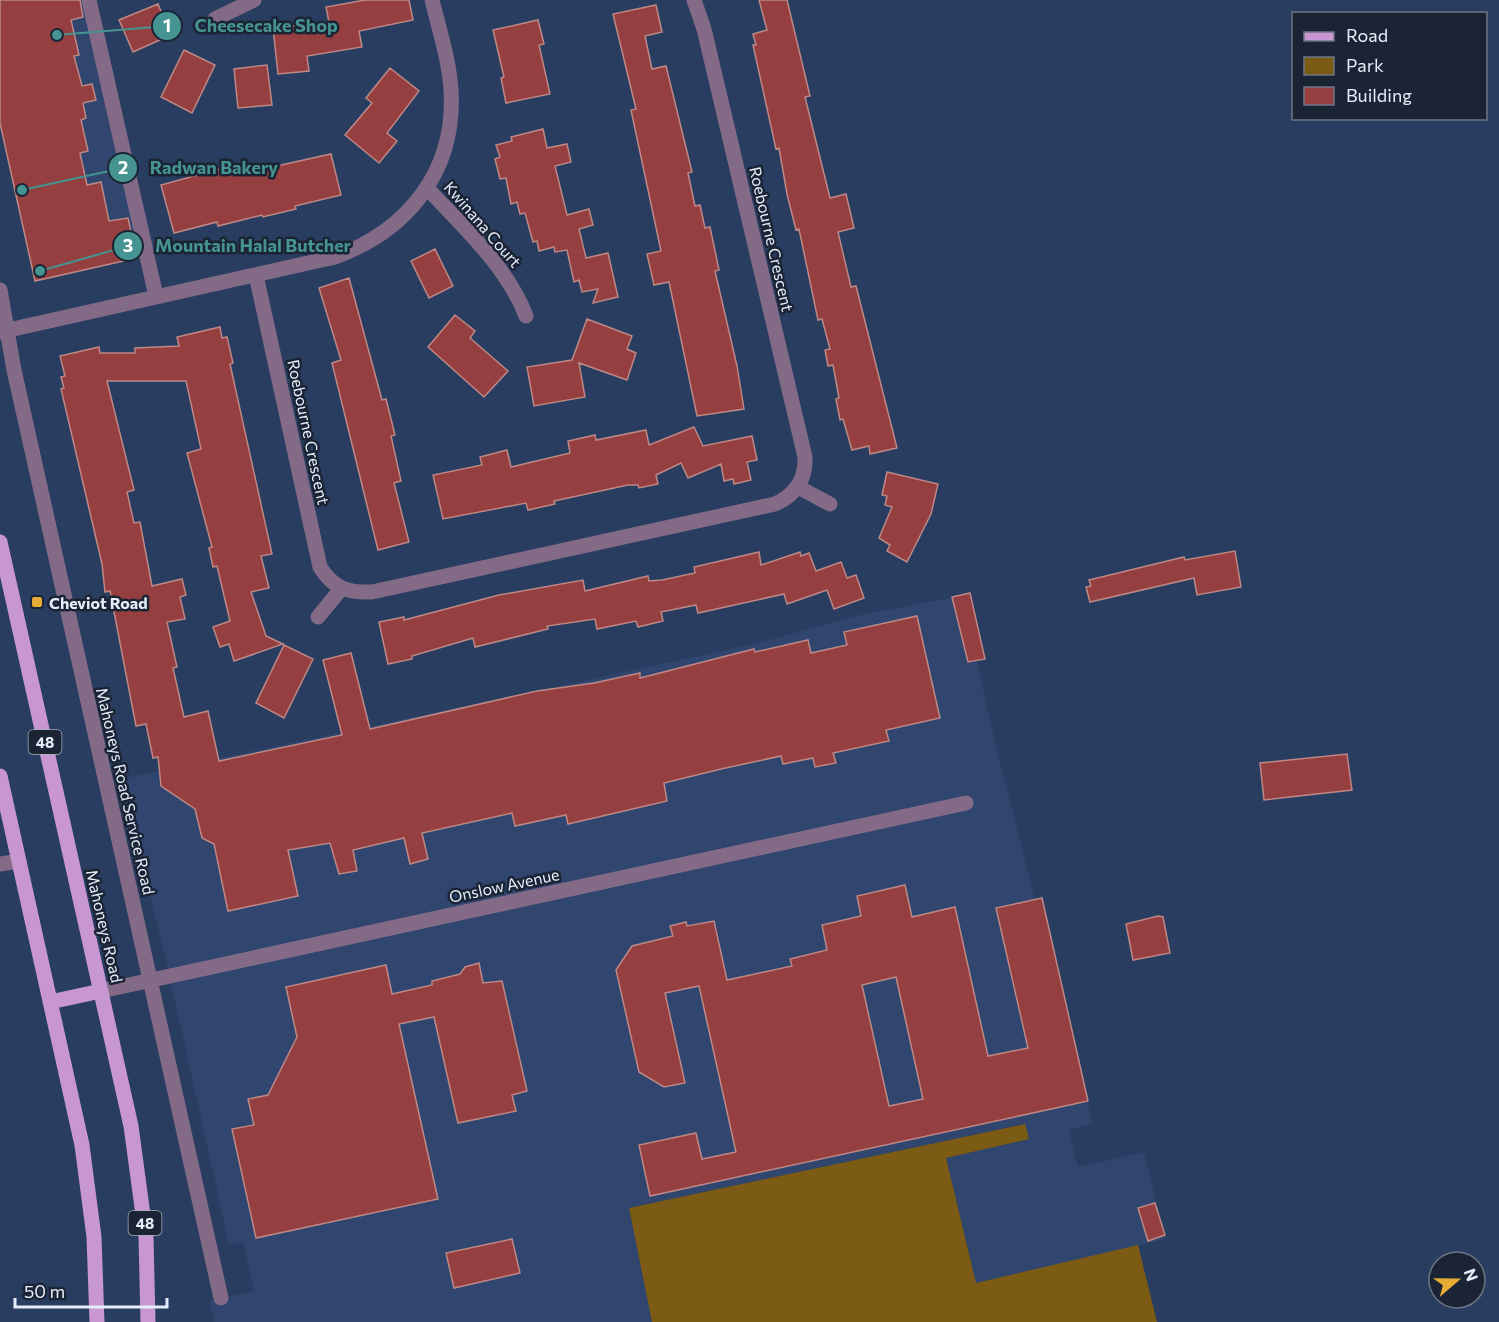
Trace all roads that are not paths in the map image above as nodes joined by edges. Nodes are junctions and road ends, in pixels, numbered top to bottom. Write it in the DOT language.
graph roads {
  1 [pos="89,0"];
  2 [pos="254,0"];
  3 [pos="432,0"];
  4 [pos="694,0"];
  5 [pos="215,19"];
  6 [pos="427,188"];
  7 [pos="255,275"];
  8 [pos="0,290"];
  9 [pos="156,296"];
  10 [pos="526,316"];
  11 [pos="4,331"];
  12 [pos="798,487"];
  13 [pos="830,504"];
  14 [pos="0,542"];
  15 [pos="341,589"];
  16 [pos="318,617"];
  17 [pos="0,776"];
  18 [pos="966,803"];
  19 [pos="19,861"];
  20 [pos="0,864"];
  21 [pos="149,980"];
  22 [pos="101,991"];
  23 [pos="50,1002"];
  24 [pos="221,1298"];
  25 [pos="97,1322"];
  26 [pos="148,1322"];
  1 -- 9 [label="street"];
  2 -- 5 [label="street"];
  3 -- 6 [label="street"];
  4 -- 12 [label="street, Roebourne Crescent"];
  6 -- 7 [label="street"];
  6 -- 10 [label="street, Kwinana Court"];
  7 -- 9 [label="street"];
  7 -- 15 [label="street, Roebourne Crescent"];
  8 -- 11 [label="street, Mahoneys Road Service Road"];
  9 -- 11 [label="street"];
  11 -- 21 [label="street, Mahoneys Road Service Road"];
  12 -- 13 [label="street"];
  12 -- 15 [label="street"];
  14 -- 22 [label="main road, Mahoneys Road / 48"];
  15 -- 16 [label="street"];
  17 -- 19 [label="main road"];
  18 -- 21 [label="street, Onslow Avenue"];
  19 -- 20 [label="street"];
  19 -- 23 [label="main road"];
  21 -- 22 [label="street, Onslow Avenue"];
  21 -- 24 [label="street, Mahoneys Road Service Road"];
  22 -- 23 [label="main road, Onslow Avenue"];
  22 -- 26 [label="main road, Mahoneys Road / 48"];
  23 -- 25 [label="main road"];
}
